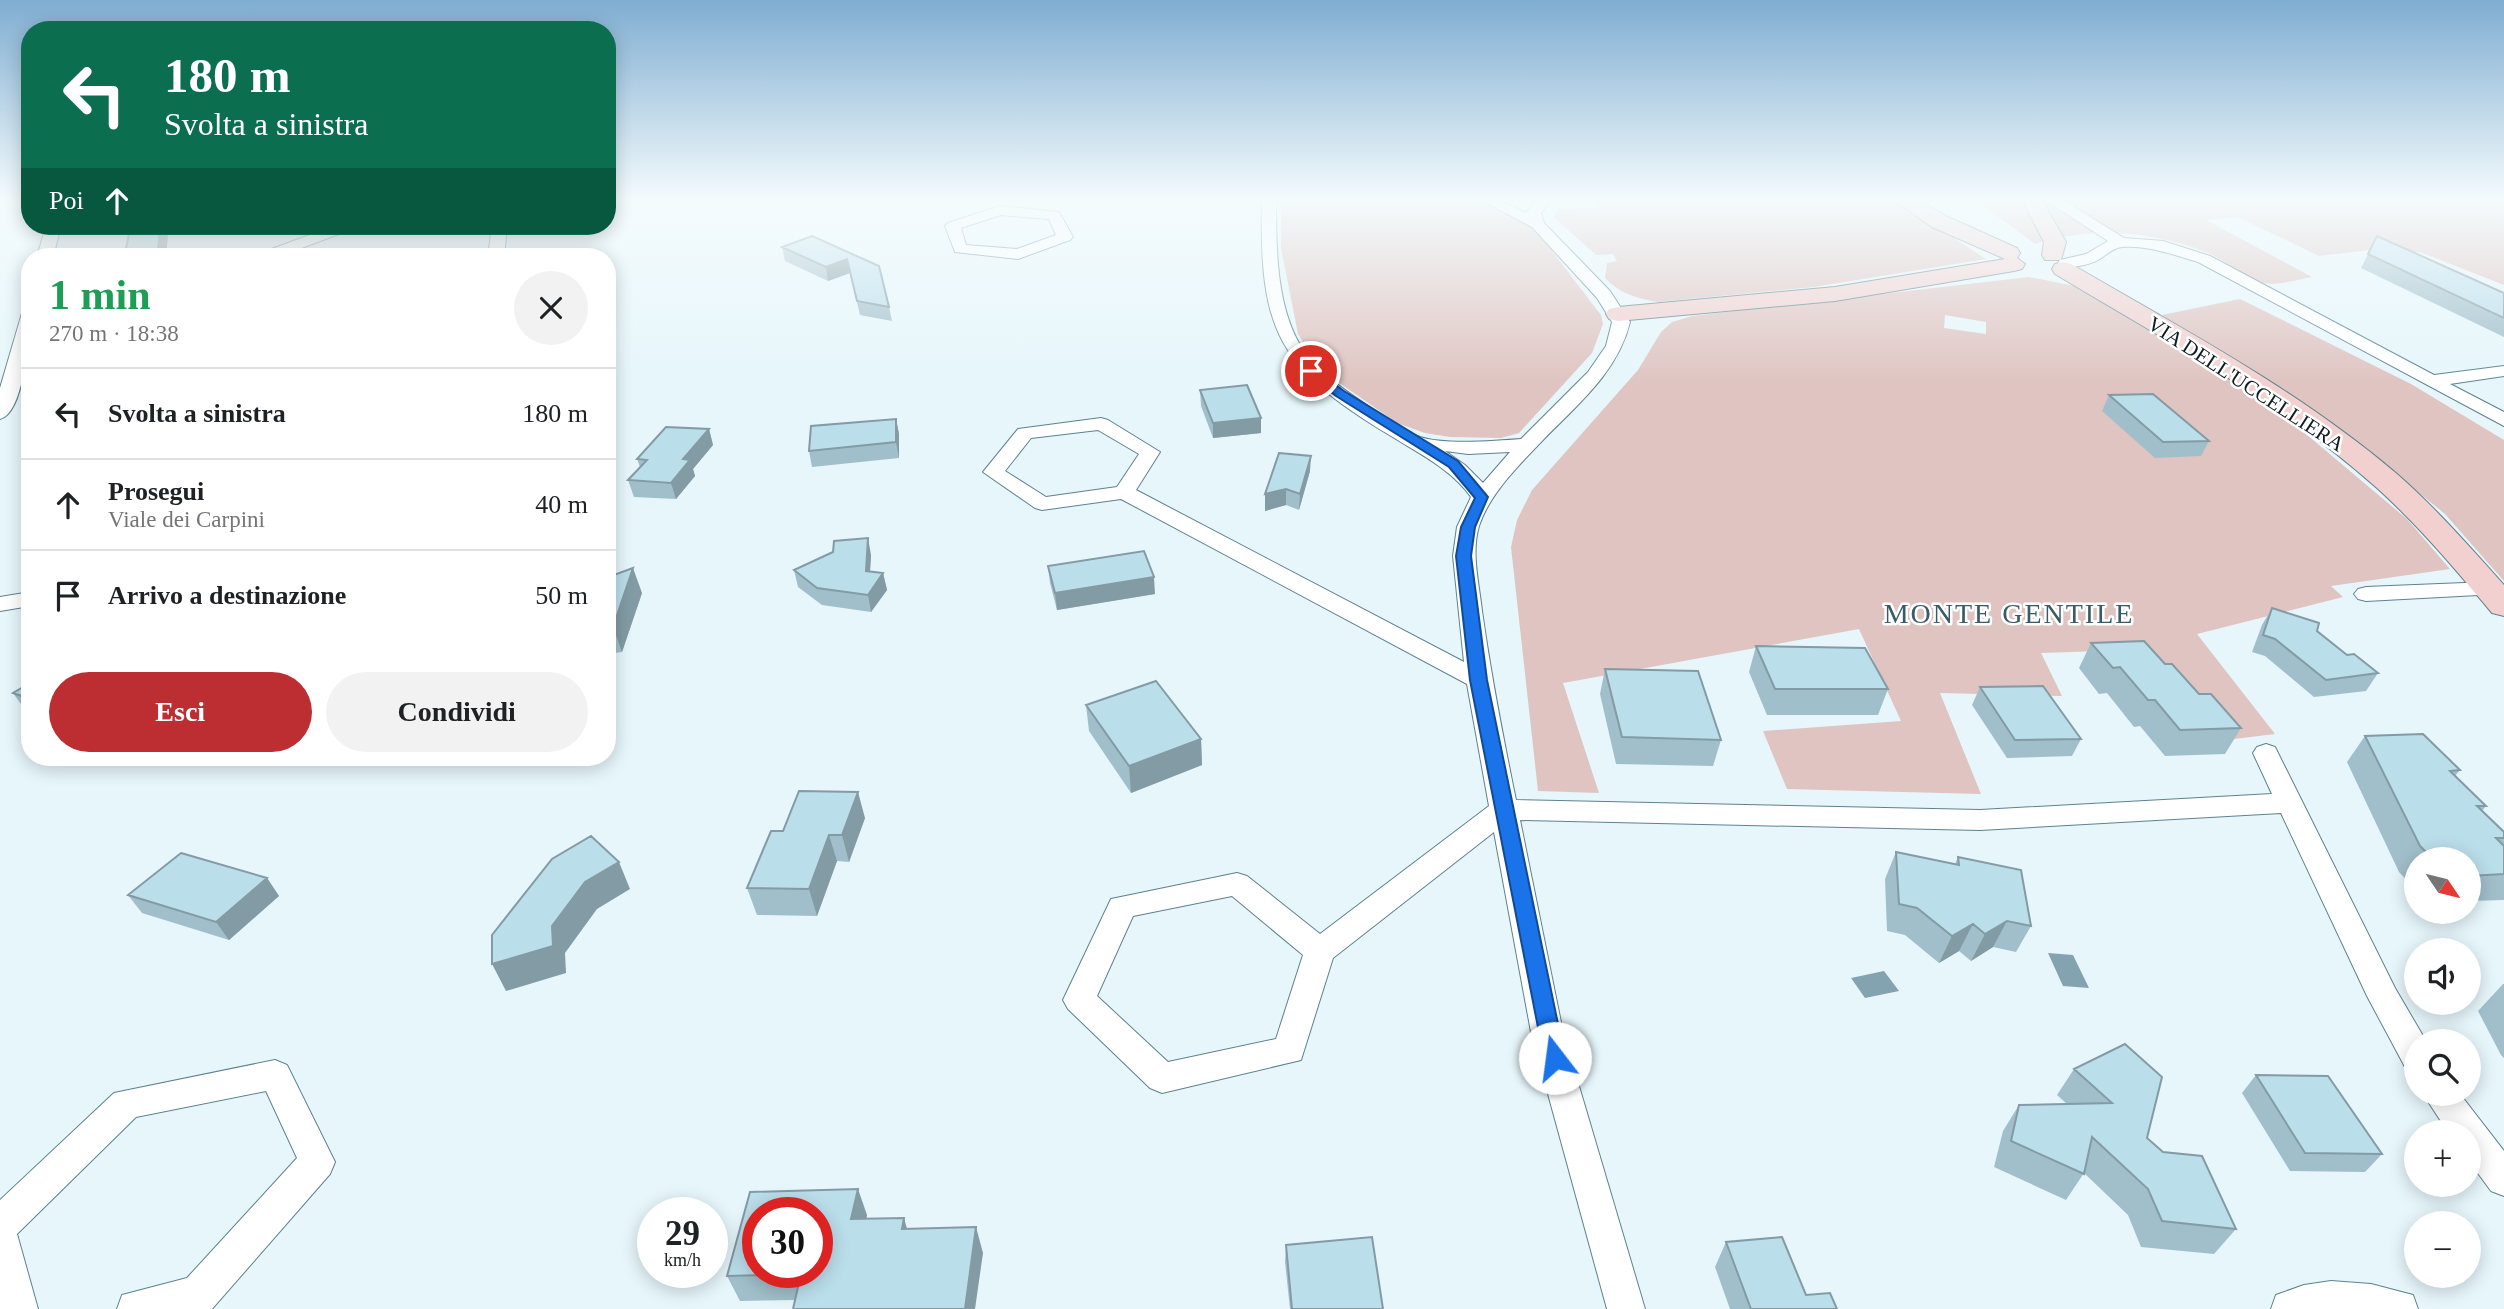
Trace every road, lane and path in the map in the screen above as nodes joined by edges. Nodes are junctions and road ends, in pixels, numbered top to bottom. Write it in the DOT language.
graph roads {
  1 [pos="1271,261"];
  2 [pos="1572,261"];
  3 [pos="2032,261"];
  4 [pos="2041,261"];
  5 [pos="2064,261"];
  6 [pos="2208,261"];
  7 [pos="2039,264"];
  8 [pos="1618,314"];
  9 [pos="21,346"];
  10 [pos="2504,371"];
  11 [pos="21,380"];
  12 [pos="2431,381"];
  13 [pos="10,386"];
  14 [pos="0,413"];
  15 [pos="2504,420"];
  16 [pos="1409,439"];
  17 [pos="1527,444"];
  18 [pos="1124,492"];
  19 [pos="1482,497"];
  20 [pos="2366,594"];
  21 [pos="2497,598"];
  22 [pos="21,600"];
  23 [pos="0,604"];
  24 [pos="1479,680"];
  25 [pos="2266,753"];
  26 [pos="2291,803"];
  27 [pos="1504,810"];
  28 [pos="1320,951"];
  29 [pos="2404,1034"];
  30 [pos="2481,1149"];
  31 [pos="2504,1179"];
  32 [pos="0,1225"];
  33 [pos="0,1238"];
  34 [pos="19,1309"];
  35 [pos="136,1309"];
  36 [pos="1626,1309"];
  37 [pos="2290,1309"];
  38 [pos="2399,1309"];
  1 -- 16 [label="street"];
  2 -- 8 [label="street"];
  3 -- 7 [label="street, VIA DELL'UCCELLIERA"];
  4 -- 7 [label="street"];
  5 -- 7 [label="street"];
  6 -- 12 [label="street"];
  7 -- 8 [label="street"];
  7 -- 21 [label="street, VIA DELL'UCCELLIERA"];
  8 -- 17 [label="street"];
  9 -- 13 [label="street"];
  10 -- 12 [label="street"];
  11 -- 13 [label="street"];
  12 -- 15 [label="street"];
  13 -- 14 [label="street"];
  16 -- 17 [label="street"];
  16 -- 19 [label="street"];
  17 -- 19 [label="street"];
  18 -- 18 [label="street"];
  18 -- 24 [label="street"];
  19 -- 24 [label="street"];
  20 -- 21 [label="street"];
  22 -- 23 [label="street"];
  24 -- 27 [label="street"];
  25 -- 26 [label="street"];
  26 -- 27 [label="street"];
  26 -- 29 [label="street"];
  27 -- 28 [label="street"];
  27 -- 36 [label="street"];
  28 -- 28 [label="street"];
  30 -- 31 [label="street"];
  32 -- 35 [label="street"];
  33 -- 34 [label="street"];
  37 -- 38 [label="street"];
}
